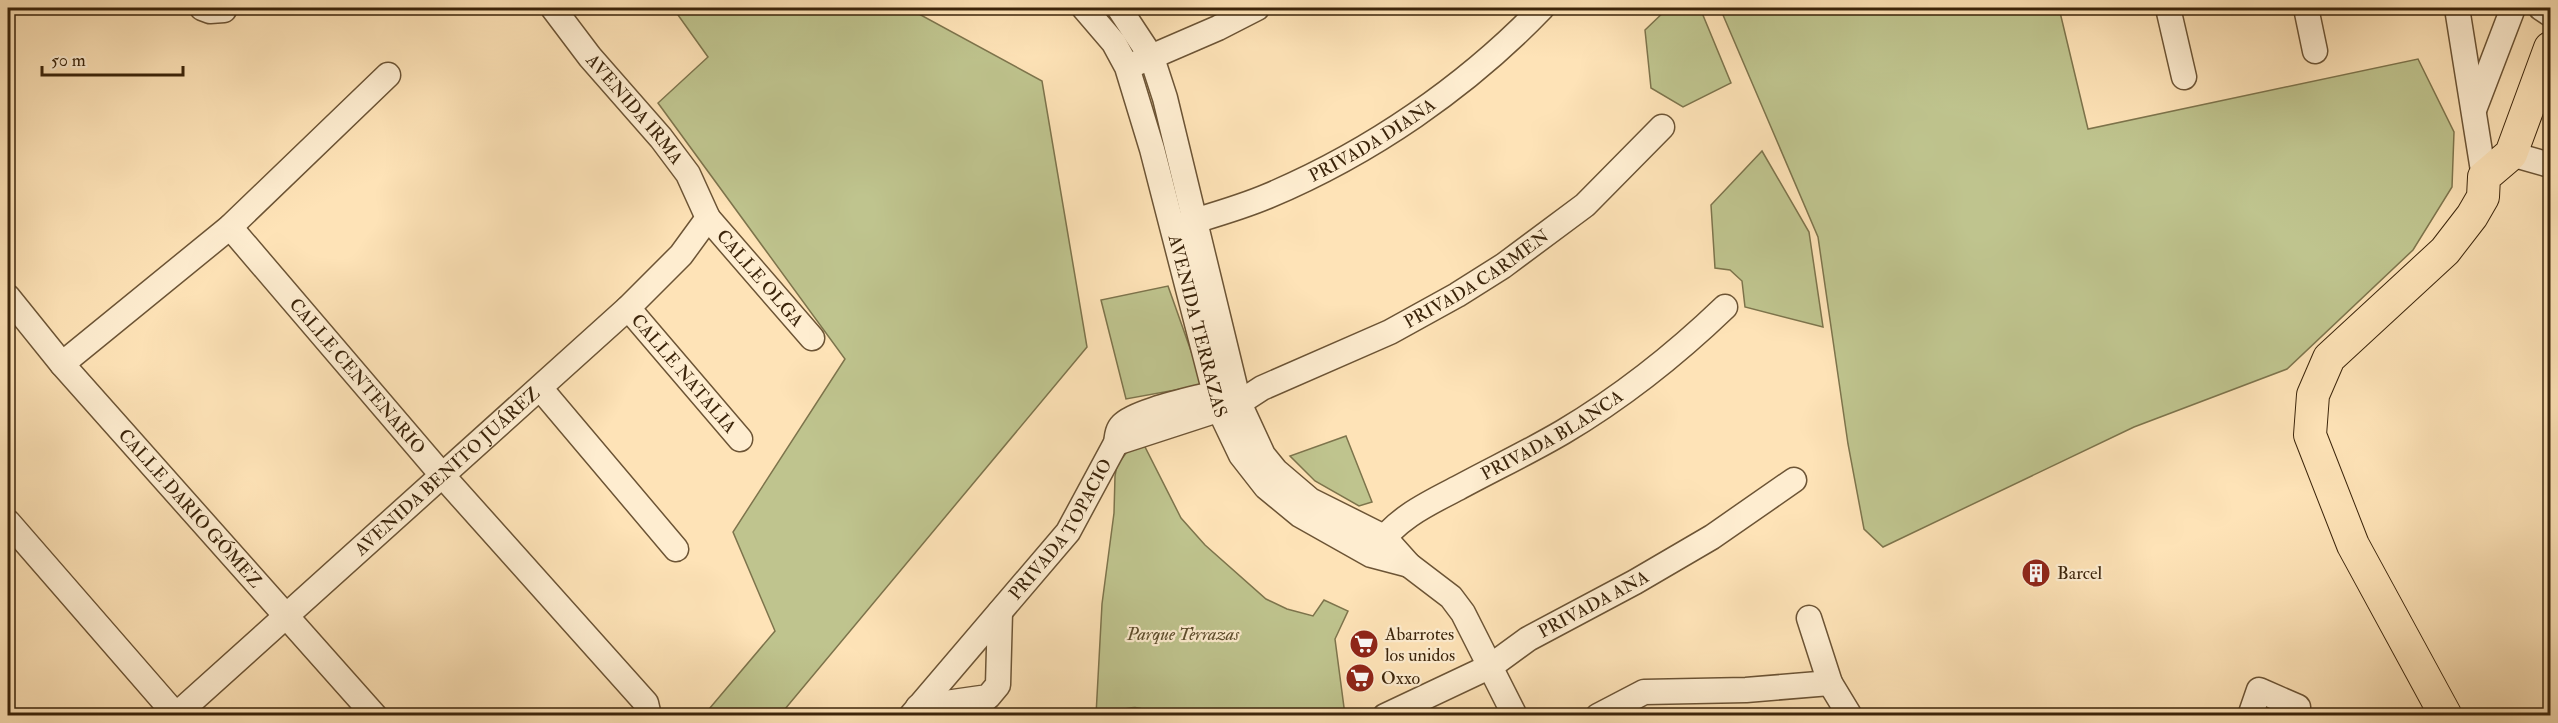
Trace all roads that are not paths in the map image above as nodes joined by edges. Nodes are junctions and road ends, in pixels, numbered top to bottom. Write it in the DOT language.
graph roads {
  1 [pos="202,8"];
  2 [pos="223,8"];
  3 [pos="553,8"];
  4 [pos="1084,8"];
  5 [pos="1119,8"];
  6 [pos="1257,8"];
  7 [pos="1542,8"];
  8 [pos="2168,8"];
  9 [pos="2306,8"];
  10 [pos="2457,8"];
  11 [pos="2513,8"];
  12 [pos="2541,8"];
  13 [pos="2550,14"];
  14 [pos="2550,48"];
  15 [pos="2314,51"];
  16 [pos="1152,58"];
  17 [pos="1127,67"];
  18 [pos="388,75"];
  19 [pos="2184,77"];
  20 [pos="2474,110"];
  21 [pos="1662,127"];
  22 [pos="2511,154"];
  23 [pos="2550,165"];
  24 [pos="2484,177"];
  25 [pos="708,218"];
  26 [pos="1196,220"];
  27 [pos="230,227"];
  28 [pos="1173,228"];
  29 [pos="8,297"];
  30 [pos="1725,307"];
  31 [pos="628,308"];
  32 [pos="812,338"];
  33 [pos="62,364"];
  34 [pos="540,388"];
  35 [pos="1227,398"];
  36 [pos="740,438"];
  37 [pos="442,475"];
  38 [pos="1794,480"];
  39 [pos="8,522"];
  40 [pos="1378,546"];
  41 [pos="676,549"];
  42 [pos="1000,612"];
  43 [pos="287,616"];
  44 [pos="1809,618"];
  45 [pos="1491,666"];
  46 [pos="1830,683"];
  47 [pos="915,711"];
  48 [pos="176,715"];
  49 [pos="375,716"];
  50 [pos="649,716"];
  51 [pos="1385,716"];
  52 [pos="1515,716"];
  53 [pos="1598,716"];
  54 [pos="1850,716"];
  55 [pos="2250,716"];
  56 [pos="2295,716"];
  57 [pos="2446,716"];
  1 -- 2 [label="street"];
  3 -- 25 [label="street, AVENIDA IRMA"];
  4 -- 17 [label="street, AVENIDA TERRAZAS"];
  5 -- 16 [label="street, AVENIDA TERRAZAS"];
  6 -- 16 [label="street"];
  7 -- 26 [label="street, PRIVADA DIANA"];
  8 -- 19 [label="street"];
  9 -- 15 [label="street"];
  10 -- 20 [label="street"];
  11 -- 20 [label="street"];
  12 -- 13 [label="street"];
  14 -- 22 [label="main road"];
  16 -- 17 [label="street"];
  16 -- 26 [label="street, AVENIDA TERRAZAS"];
  17 -- 28 [label="street, AVENIDA TERRAZAS"];
  18 -- 27 [label="street"];
  20 -- 24 [label="street"];
  21 -- 35 [label="street, PRIVADA CARMEN"];
  22 -- 23 [label="street"];
  22 -- 24 [label="main road"];
  24 -- 57 [label="main road"];
  25 -- 31 [label="street, AVENIDA BENITO JUÁREZ"];
  25 -- 32 [label="street, CALLE OLGA"];
  26 -- 28 [label="street, PRIVADA DIANA"];
  26 -- 35 [label="street, AVENIDA TERRAZAS"];
  27 -- 33 [label="street"];
  27 -- 37 [label="street, CALLE CENTENARIO"];
  28 -- 35 [label="street, AVENIDA TERRAZAS"];
  29 -- 33 [label="street, CALLE DARIO GÓMEZ"];
  30 -- 40 [label="street, PRIVADA BLANCA"];
  31 -- 34 [label="street, AVENIDA BENITO JUÁREZ"];
  31 -- 36 [label="street, CALLE NATALIA"];
  33 -- 43 [label="street, CALLE DARIO GÓMEZ"];
  34 -- 37 [label="street, AVENIDA BENITO JUÁREZ"];
  34 -- 41 [label="street"];
  35 -- 40 [label="street, AVENIDA TERRAZAS"];
  35 -- 42 [label="street, PRIVADA TOPACIO"];
  37 -- 43 [label="street, AVENIDA BENITO JUÁREZ"];
  37 -- 50 [label="street, CALLE CENTENARIO"];
  38 -- 45 [label="street, PRIVADA ANA"];
  39 -- 48 [label="street"];
  40 -- 45 [label="street, AVENIDA TERRAZAS"];
  42 -- 47 [label="street, PRIVADA TOPACIO"];
  42 -- 47 [label="street, PRIVADA TOPACIO"];
  43 -- 48 [label="street, AVENIDA BENITO JUÁREZ"];
  43 -- 49 [label="street, CALLE DARIO GÓMEZ"];
  44 -- 46 [label="street"];
  45 -- 51 [label="street, PRIVADA ANA"];
  45 -- 52 [label="street, AVENIDA TERRAZAS"];
  46 -- 53 [label="street"];
  46 -- 54 [label="street"];
  55 -- 56 [label="street"];
}
